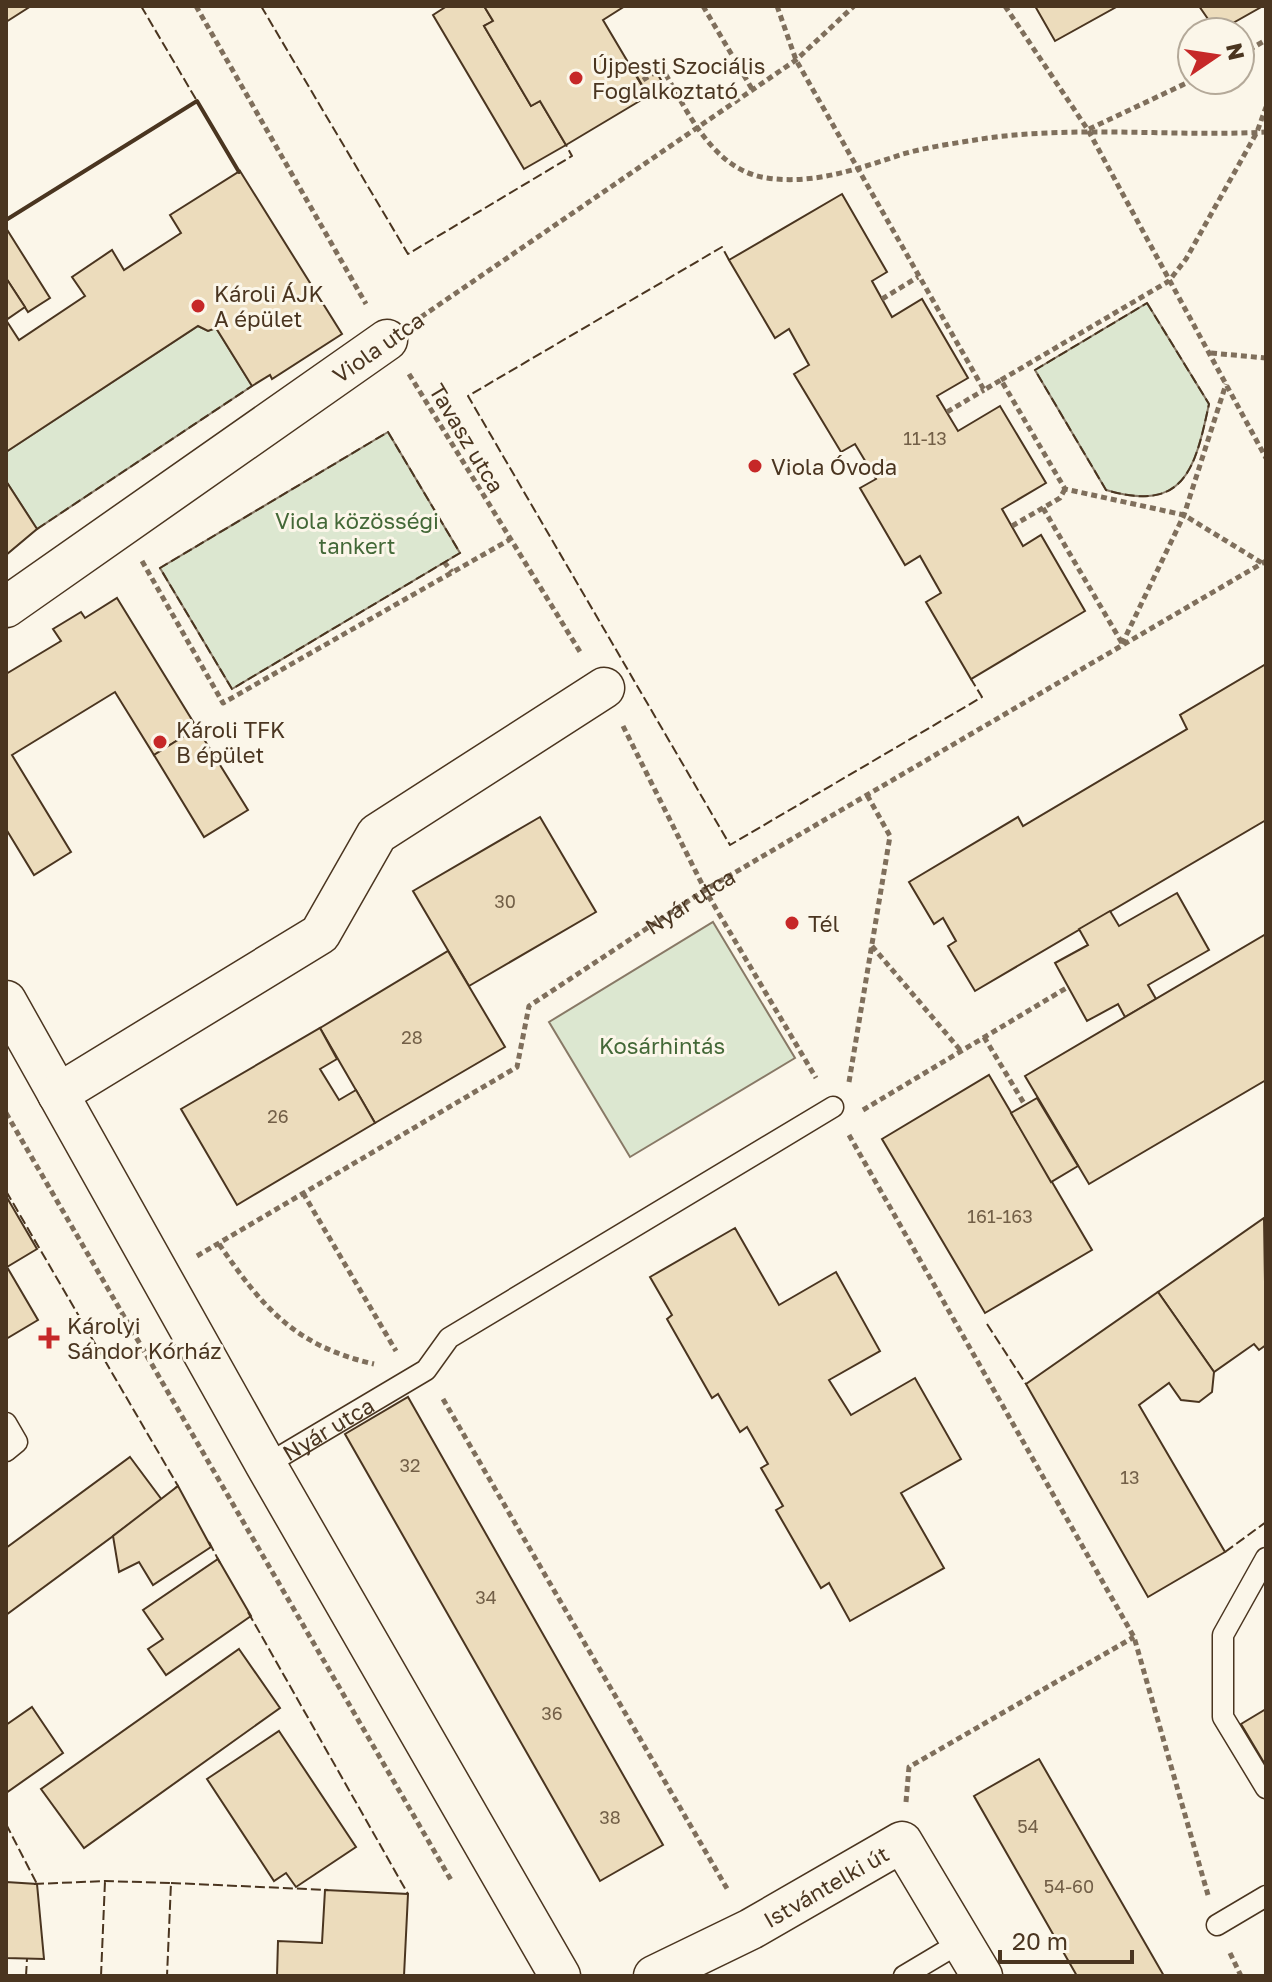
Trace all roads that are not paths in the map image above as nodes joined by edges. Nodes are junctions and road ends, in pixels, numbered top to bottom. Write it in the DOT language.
graph roads {
  1 [pos="387,340"];
  2 [pos="6,607"];
  3 [pos="604,688"];
  4 [pos="6,1001"];
  5 [pos="58,1094"];
  6 [pos="838,1115"];
  7 [pos="6,1423"];
  8 [pos="6,1451"];
  9 [pos="266,1465"];
  10 [pos="1266,1558"];
  11 [pos="1266,1788"];
  12 [pos="1266,1896"];
  13 [pos="1217,1925"];
  14 [pos="961,1942"];
  15 [pos="560,1976"];
  16 [pos="654,1976"];
  17 [pos="904,1976"];
  18 [pos="982,1976"];
  1 -- 2 [label="street, Viola utca"];
  3 -- 5 [label="street"];
  4 -- 5 [label="street, Nyár utca"];
  5 -- 9 [label="street, Nyár utca"];
  6 -- 9 [label="lane, Nyár utca"];
  7 -- 8 [label="lane"];
  9 -- 15 [label="street, Nyár utca"];
  10 -- 11 [label="lane"];
  12 -- 13 [label="lane"];
  14 -- 16 [label="street, Istvántelki út"];
  14 -- 17 [label="lane"];
  14 -- 18 [label="street, Istvántelki út"];
}
